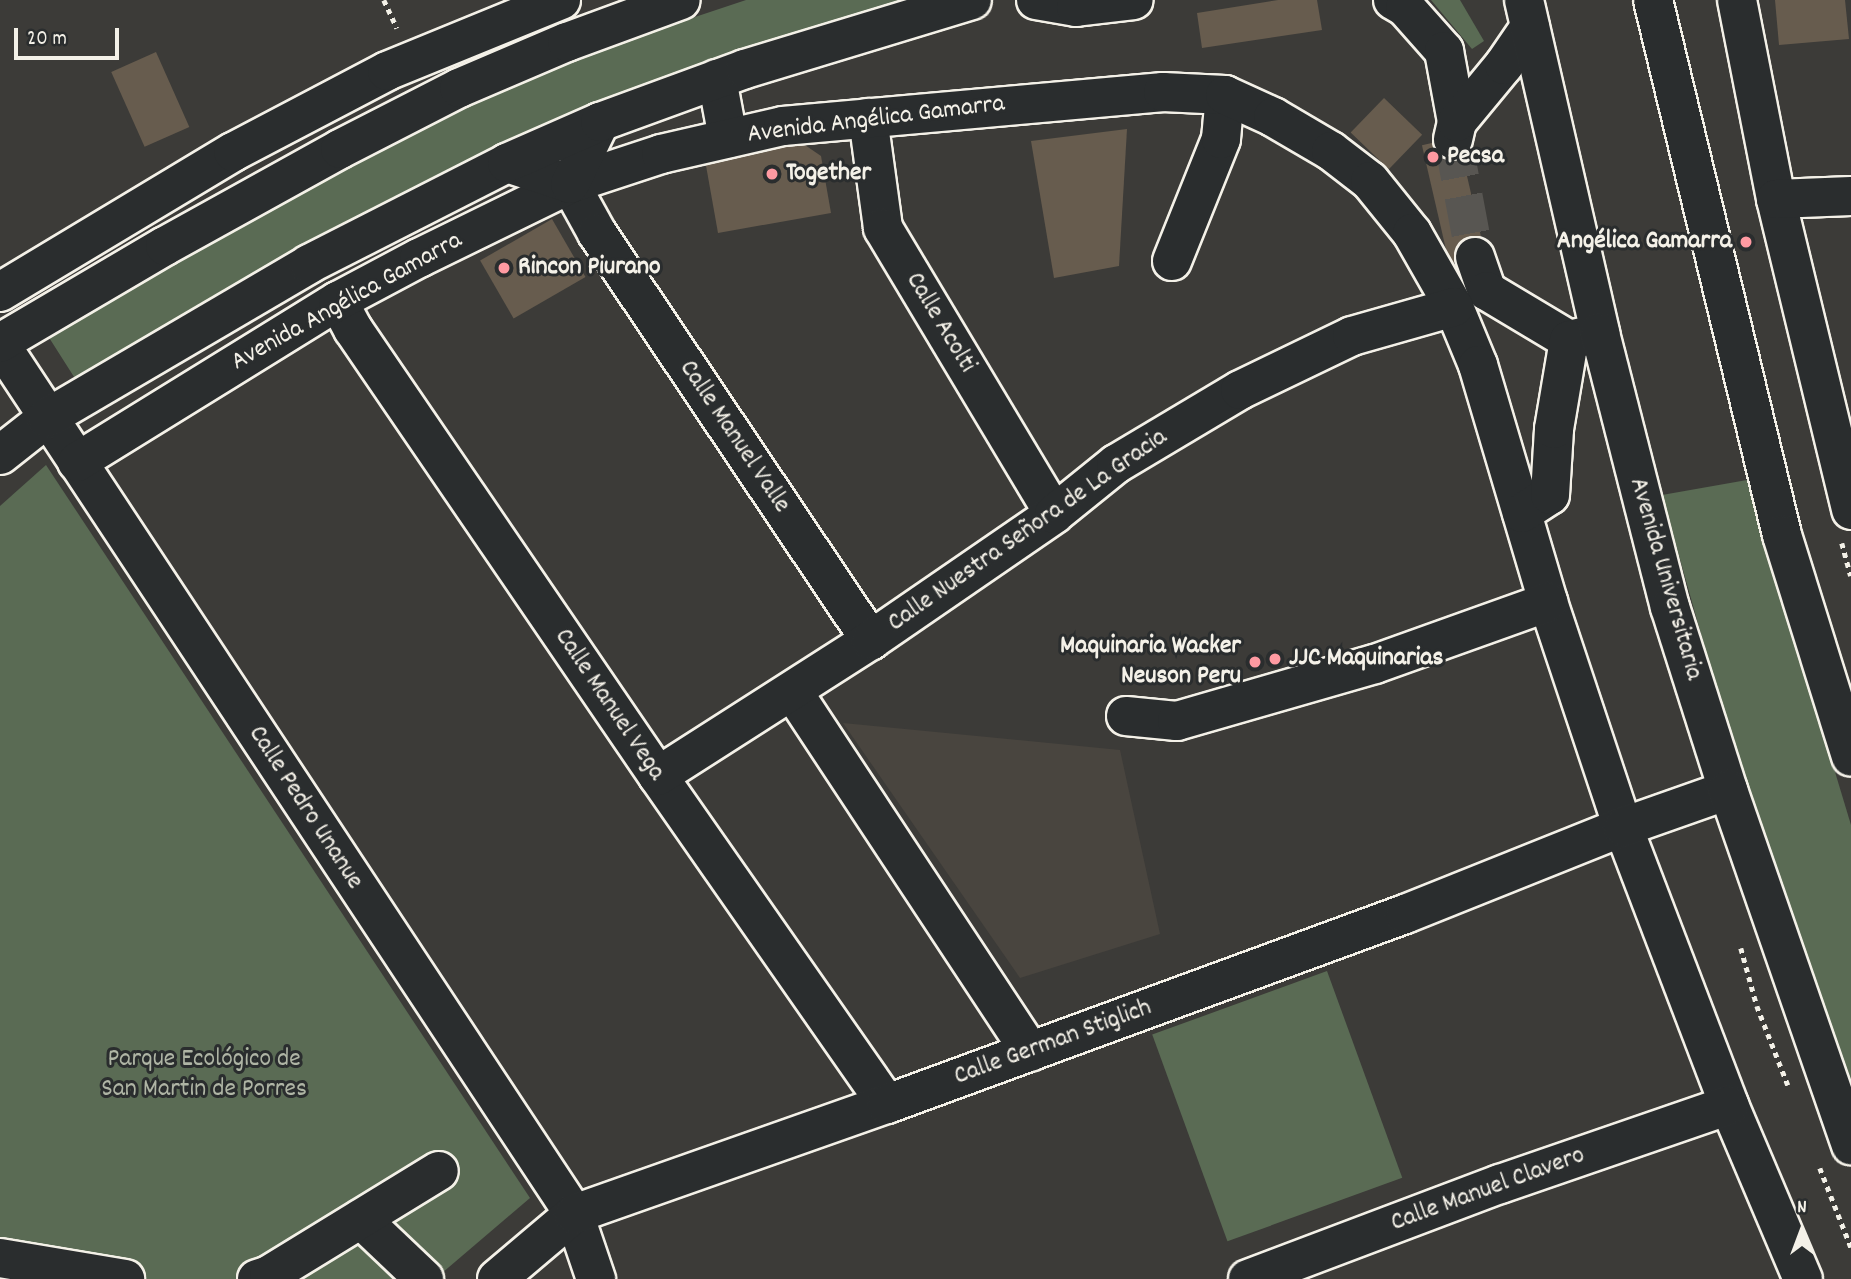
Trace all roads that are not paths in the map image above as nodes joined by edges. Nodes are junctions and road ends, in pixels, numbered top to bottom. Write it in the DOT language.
graph roads {
  1 [pos="561,0"];
  2 [pos="681,0"];
  3 [pos="972,0"];
  4 [pos="1036,0"];
  5 [pos="1134,0"];
  6 [pos="1393,0"];
  7 [pos="1653,0"];
  8 [pos="1737,0"];
  9 [pos="1527,13"];
  10 [pos="717,79"];
  11 [pos="1225,95"];
  12 [pos="868,118"];
  13 [pos="600,122"];
  14 [pos="728,138"];
  15 [pos="507,163"];
  16 [pos="570,184"];
  17 [pos="1851,196"];
  18 [pos="1776,199"];
  19 [pos="1475,257"];
  20 [pos="1172,261"];
  21 [pos="0,292"];
  22 [pos="338,301"];
  23 [pos="1454,307"];
  24 [pos="1585,336"];
  25 [pos="0,343"];
  26 [pos="47,418"];
  27 [pos="1841,432"];
  28 [pos="0,455"];
  29 [pos="77,462"];
  30 [pos="1851,510"];
  31 [pos="1522,513"];
  32 [pos="1054,514"];
  33 [pos="1548,602"];
  34 [pos="871,640"];
  35 [pos="793,692"];
  36 [pos="1126,716"];
  37 [pos="1851,757"];
  38 [pos="658,776"];
  39 [pos="1728,790"];
  40 [pos="1623,827"];
  41 [pos="1030,1052"];
  42 [pos="887,1104"];
  43 [pos="1729,1105"];
  44 [pos="1851,1145"];
  45 [pos="439,1171"];
  46 [pos="574,1214"];
  47 [pos="361,1219"];
  48 [pos="0,1258"];
  49 [pos="125,1279"];
  50 [pos="257,1279"];
  51 [pos="424,1279"];
  52 [pos="497,1279"];
  53 [pos="596,1279"];
  54 [pos="1248,1279"];
  55 [pos="1803,1279"];
  1 -- 21 [label="street"];
  2 -- 25 [label="street"];
  3 -- 10 [label="street, Avenida Angélica Gamarra"];
  4 -- 5 [label="street"];
  6 -- 9 [label="street"];
  7 -- 37 [label="street"];
  8 -- 18 [label="street"];
  9 -- 24 [label="street, Avenida Universitaria"];
  10 -- 13 [label="street, Avenida Angélica Gamarra"];
  10 -- 14 [label="street"];
  11 -- 12 [label="street, Avenida Angélica Gamarra"];
  11 -- 20 [label="street"];
  11 -- 23 [label="street, Avenida Angélica Gamarra"];
  12 -- 14 [label="street, Avenida Angélica Gamarra"];
  12 -- 32 [label="street, Calle Acolti"];
  13 -- 15 [label="street, Avenida Angélica Gamarra"];
  13 -- 16 [label="street"];
  14 -- 16 [label="street, Avenida Angélica Gamarra"];
  15 -- 16 [label="street"];
  15 -- 26 [label="street, Avenida Angélica Gamarra"];
  16 -- 22 [label="street, Avenida Angélica Gamarra"];
  16 -- 34 [label="street, Calle Manuel Valle"];
  17 -- 18 [label="street"];
  18 -- 27 [label="street"];
  19 -- 24 [label="street"];
  22 -- 29 [label="street, Avenida Angélica Gamarra"];
  22 -- 38 [label="street, Calle Manuel Vega"];
  23 -- 31 [label="street"];
  23 -- 32 [label="street, Calle Nuestra Señora de La Gracia"];
  24 -- 31 [label="street"];
  24 -- 39 [label="street, Avenida Universitaria"];
  25 -- 26 [label="street, Calle Pedro Unanue"];
  26 -- 28 [label="street, Avenida Angélica Gamarra"];
  26 -- 29 [label="street, Calle Pedro Unanue"];
  27 -- 30 [label="street"];
  29 -- 46 [label="street, Calle Pedro Unanue"];
  31 -- 33 [label="street"];
  32 -- 34 [label="street, Calle Nuestra Señora de La Gracia"];
  33 -- 36 [label="street"];
  33 -- 40 [label="street"];
  34 -- 35 [label="street, Calle Nuestra Señora de La Gracia"];
  35 -- 38 [label="street, Calle Nuestra Señora de La Gracia"];
  35 -- 41 [label="street"];
  38 -- 42 [label="street, Calle Manuel Vega"];
  39 -- 40 [label="street, Calle German Stiglich"];
  39 -- 44 [label="street, Avenida Universitaria"];
  40 -- 41 [label="street, Calle German Stiglich"];
  40 -- 43 [label="street"];
  41 -- 42 [label="street, Calle German Stiglich"];
  42 -- 46 [label="street, Calle German Stiglich"];
  43 -- 54 [label="street, Calle Manuel Clavero"];
  43 -- 55 [label="street"];
  45 -- 47 [label="street"];
  46 -- 52 [label="street, Calle German Stiglich"];
  46 -- 53 [label="street, Calle Pedro Unanue"];
  47 -- 50 [label="street"];
  47 -- 51 [label="street"];
  48 -- 49 [label="street"];
}
